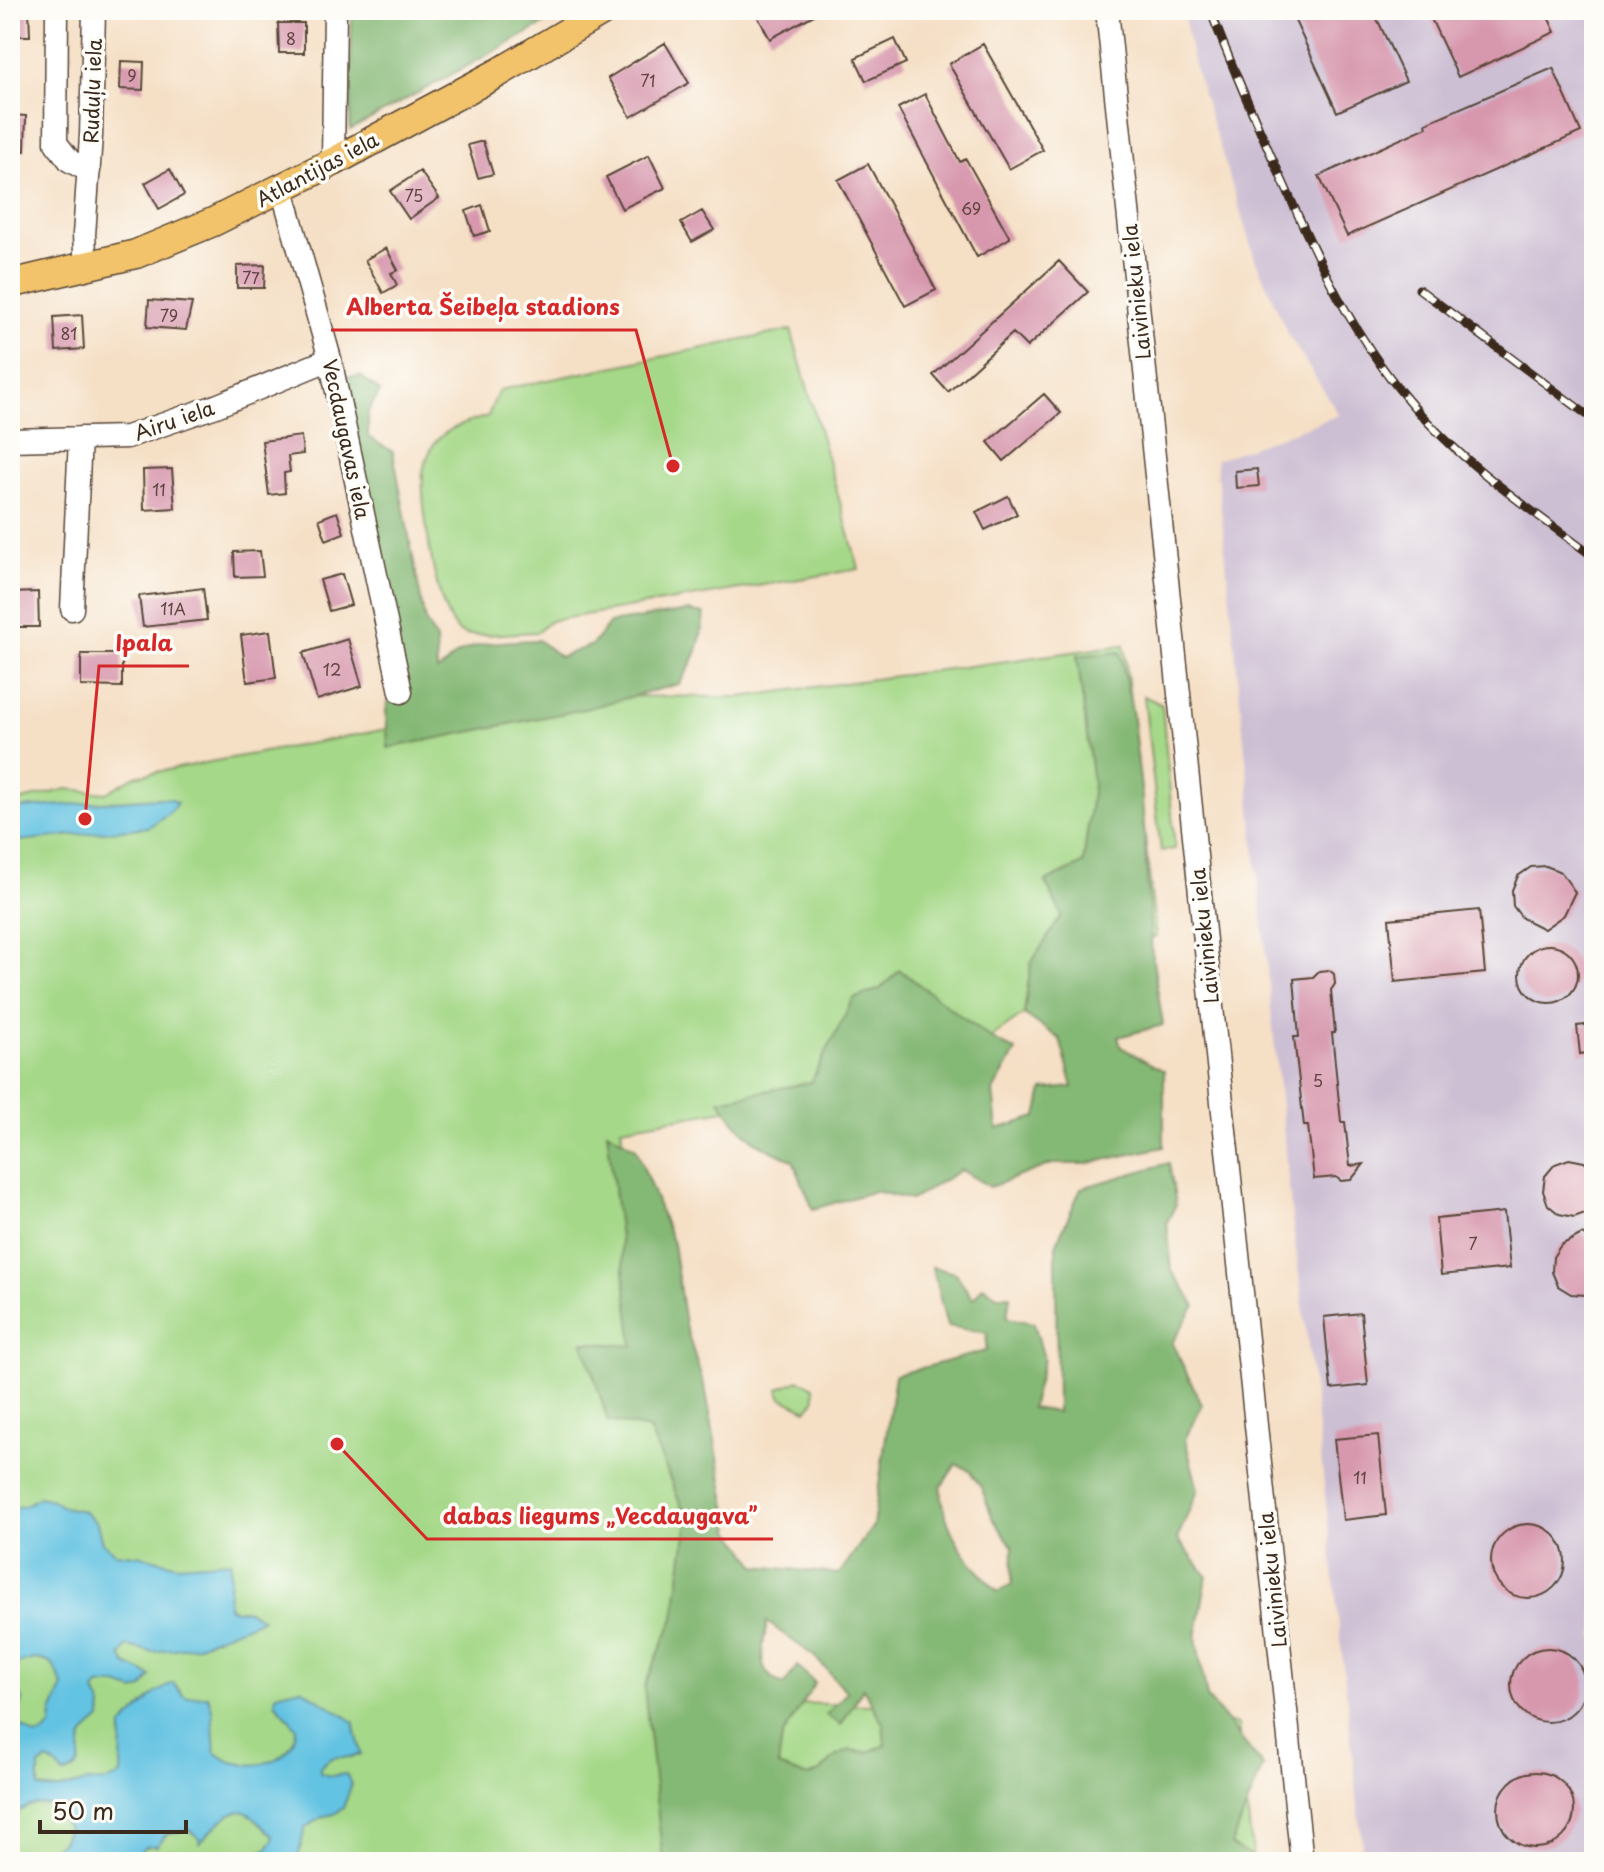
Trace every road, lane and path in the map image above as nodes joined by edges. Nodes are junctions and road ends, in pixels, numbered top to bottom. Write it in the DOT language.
graph roads {
  1 [pos="57,10"];
  2 [pos="94,10"];
  3 [pos="335,10"];
  4 [pos="605,10"];
  5 [pos="1107,10"];
  6 [pos="333,162"];
  7 [pos="89,171"];
  8 [pos="282,189"];
  9 [pos="86,268"];
  10 [pos="10,284"];
  11 [pos="330,359"];
  12 [pos="80,438"];
  13 [pos="10,440"];
  14 [pos="72,609"];
  15 [pos="401,692"];
  16 [pos="1302,1862"];
  1 -- 7 [label="street, Ruduļu iela"];
  2 -- 7 [label="street, Ruduļu iela"];
  3 -- 6 [label="street"];
  4 -- 6 [label="main road, Atlantijas iela"];
  5 -- 16 [label="street, Laivinieku iela"];
  6 -- 8 [label="main road, Atlantijas iela"];
  7 -- 9 [label="street, Ruduļu iela"];
  8 -- 9 [label="main road, Atlantijas iela"];
  8 -- 11 [label="street, Vecdaugavas iela"];
  9 -- 10 [label="main road, Atlantijas iela"];
  11 -- 12 [label="street, Airu iela"];
  11 -- 15 [label="street, Vecdaugavas iela"];
  12 -- 13 [label="street, Airu iela"];
  12 -- 14 [label="street"];
}
